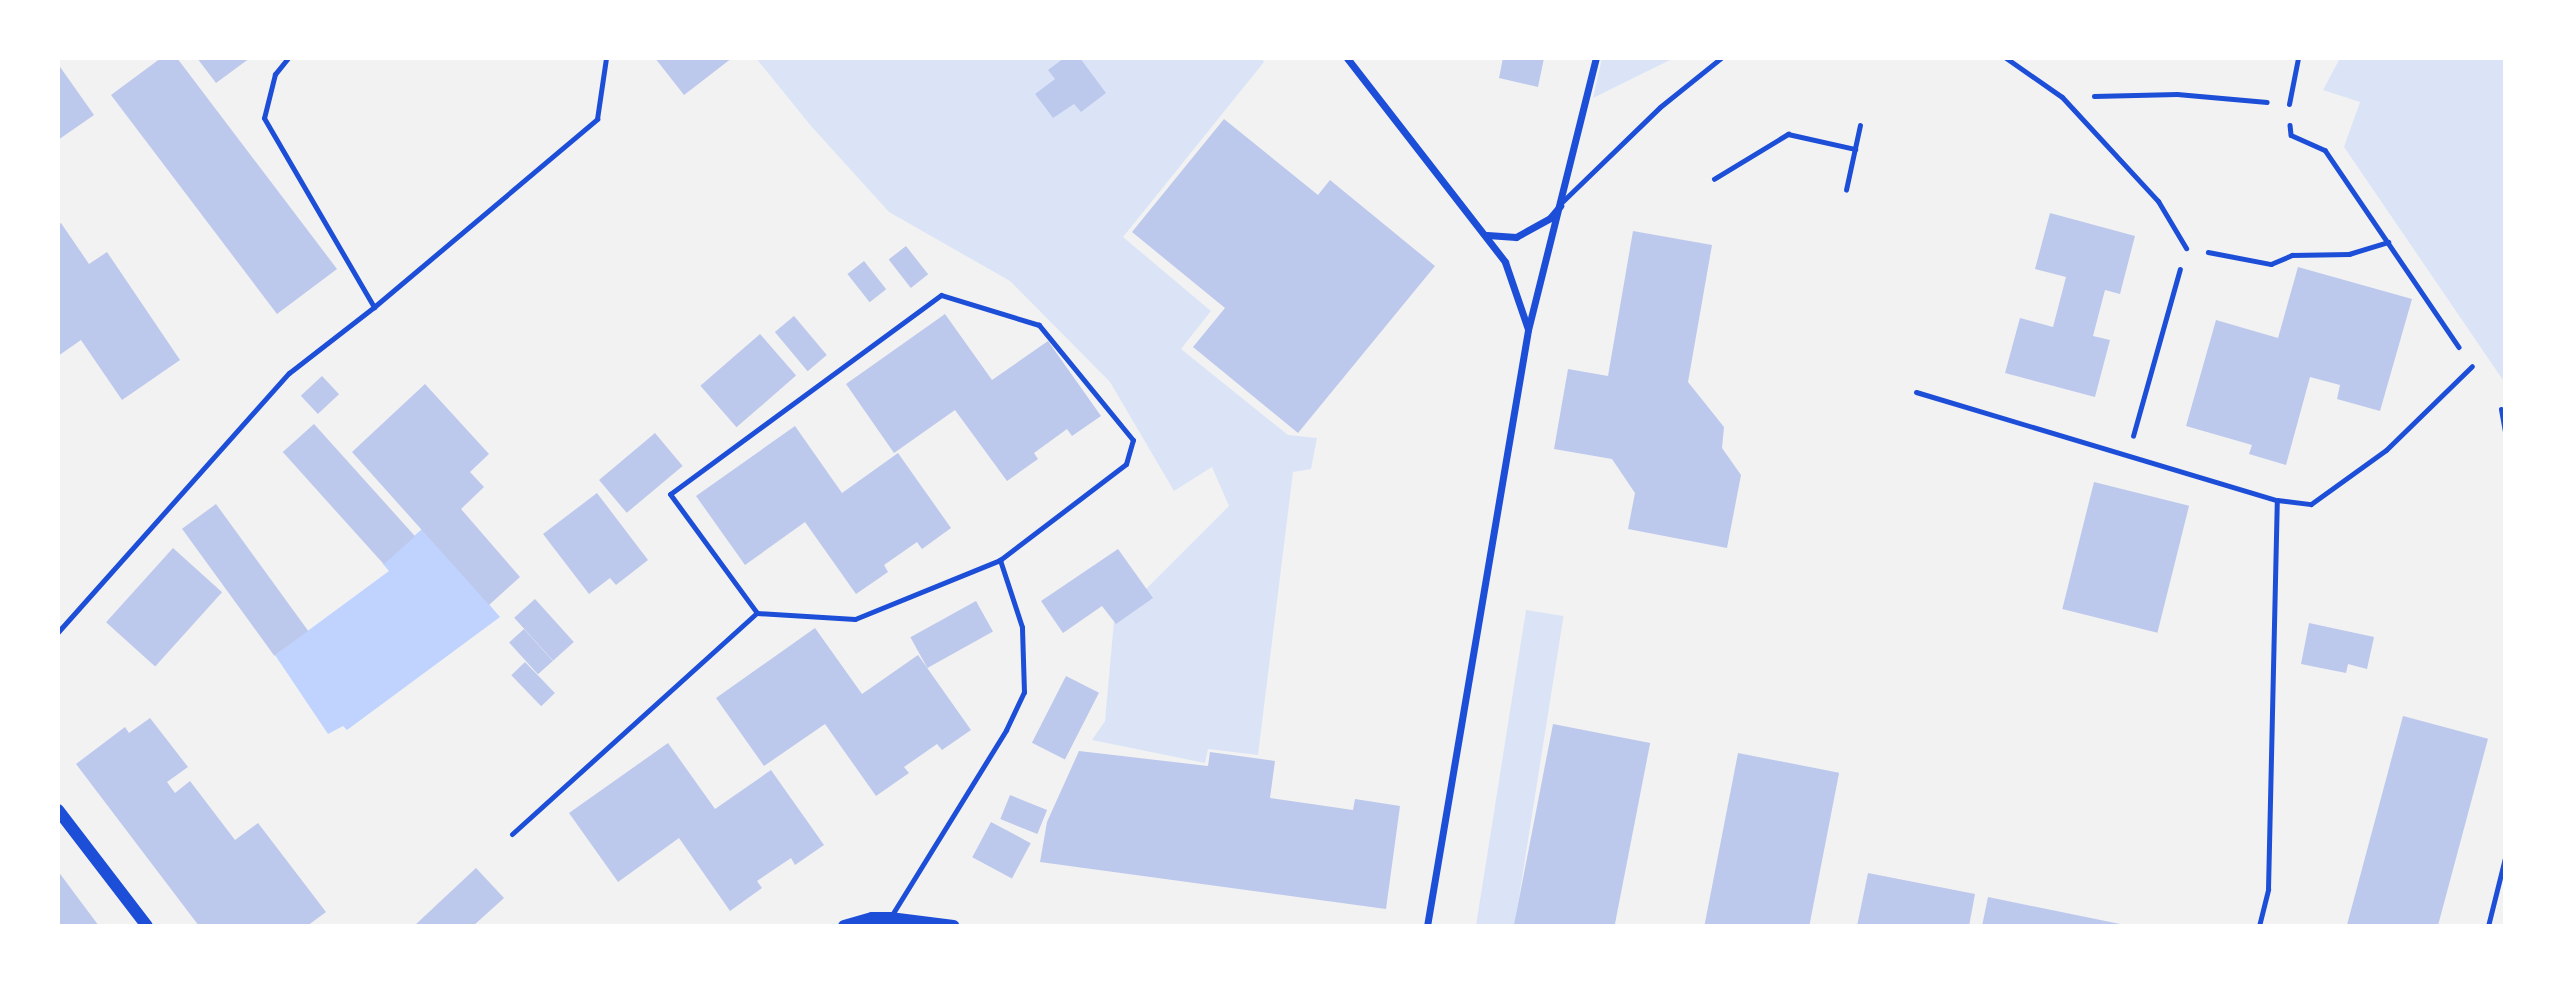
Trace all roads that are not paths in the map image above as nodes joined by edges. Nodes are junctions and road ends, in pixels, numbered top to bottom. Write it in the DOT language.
graph roads {
  1 [pos="288,58"];
  2 [pos="606,58"];
  3 [pos="1347,58"];
  4 [pos="1596,58"];
  5 [pos="1721,58"];
  6 [pos="2006,58"];
  7 [pos="2298,58"];
  8 [pos="2289,104"];
  9 [pos="1562,202"];
  10 [pos="1487,236"];
  11 [pos="2186,248"];
  12 [pos="374,307"];
  13 [pos="1528,330"];
  14 [pos="2472,366"];
  15 [pos="1916,391"];
  16 [pos="2501,410"];
  17 [pos="2505,432"];
  18 [pos="2277,500"];
  19 [pos="1000,560"];
  20 [pos="757,613"];
  21 [pos="58,632"];
  22 [pos="58,810"];
  23 [pos="512,834"];
  24 [pos="2505,858"];
  25 [pos="890,918"];
  26 [pos="851,925"];
  27 [pos="147,926"];
  28 [pos="953,926"];
  29 [pos="1427,926"];
  30 [pos="2259,926"];
  31 [pos="2488,926"];
  1 -- 12 [label="lane"];
  2 -- 12 [label="lane"];
  3 -- 10 [label="street"];
  4 -- 9 [label="street"];
  5 -- 9 [label="lane"];
  6 -- 11 [label="lane"];
  7 -- 8 [label="lane"];
  9 -- 10 [label="street"];
  9 -- 13 [label="street"];
  10 -- 13 [label="street"];
  12 -- 21 [label="lane"];
  13 -- 29 [label="street"];
  14 -- 18 [label="lane"];
  15 -- 18 [label="lane"];
  16 -- 17 [label="lane"];
  18 -- 30 [label="lane"];
  19 -- 20 [label="lane"];
  19 -- 20 [label="lane"];
  19 -- 25 [label="lane"];
  20 -- 23 [label="lane"];
  22 -- 27 [label="street"];
  24 -- 31 [label="lane"];
  25 -- 26 [label="street"];
  25 -- 28 [label="street"];
}
